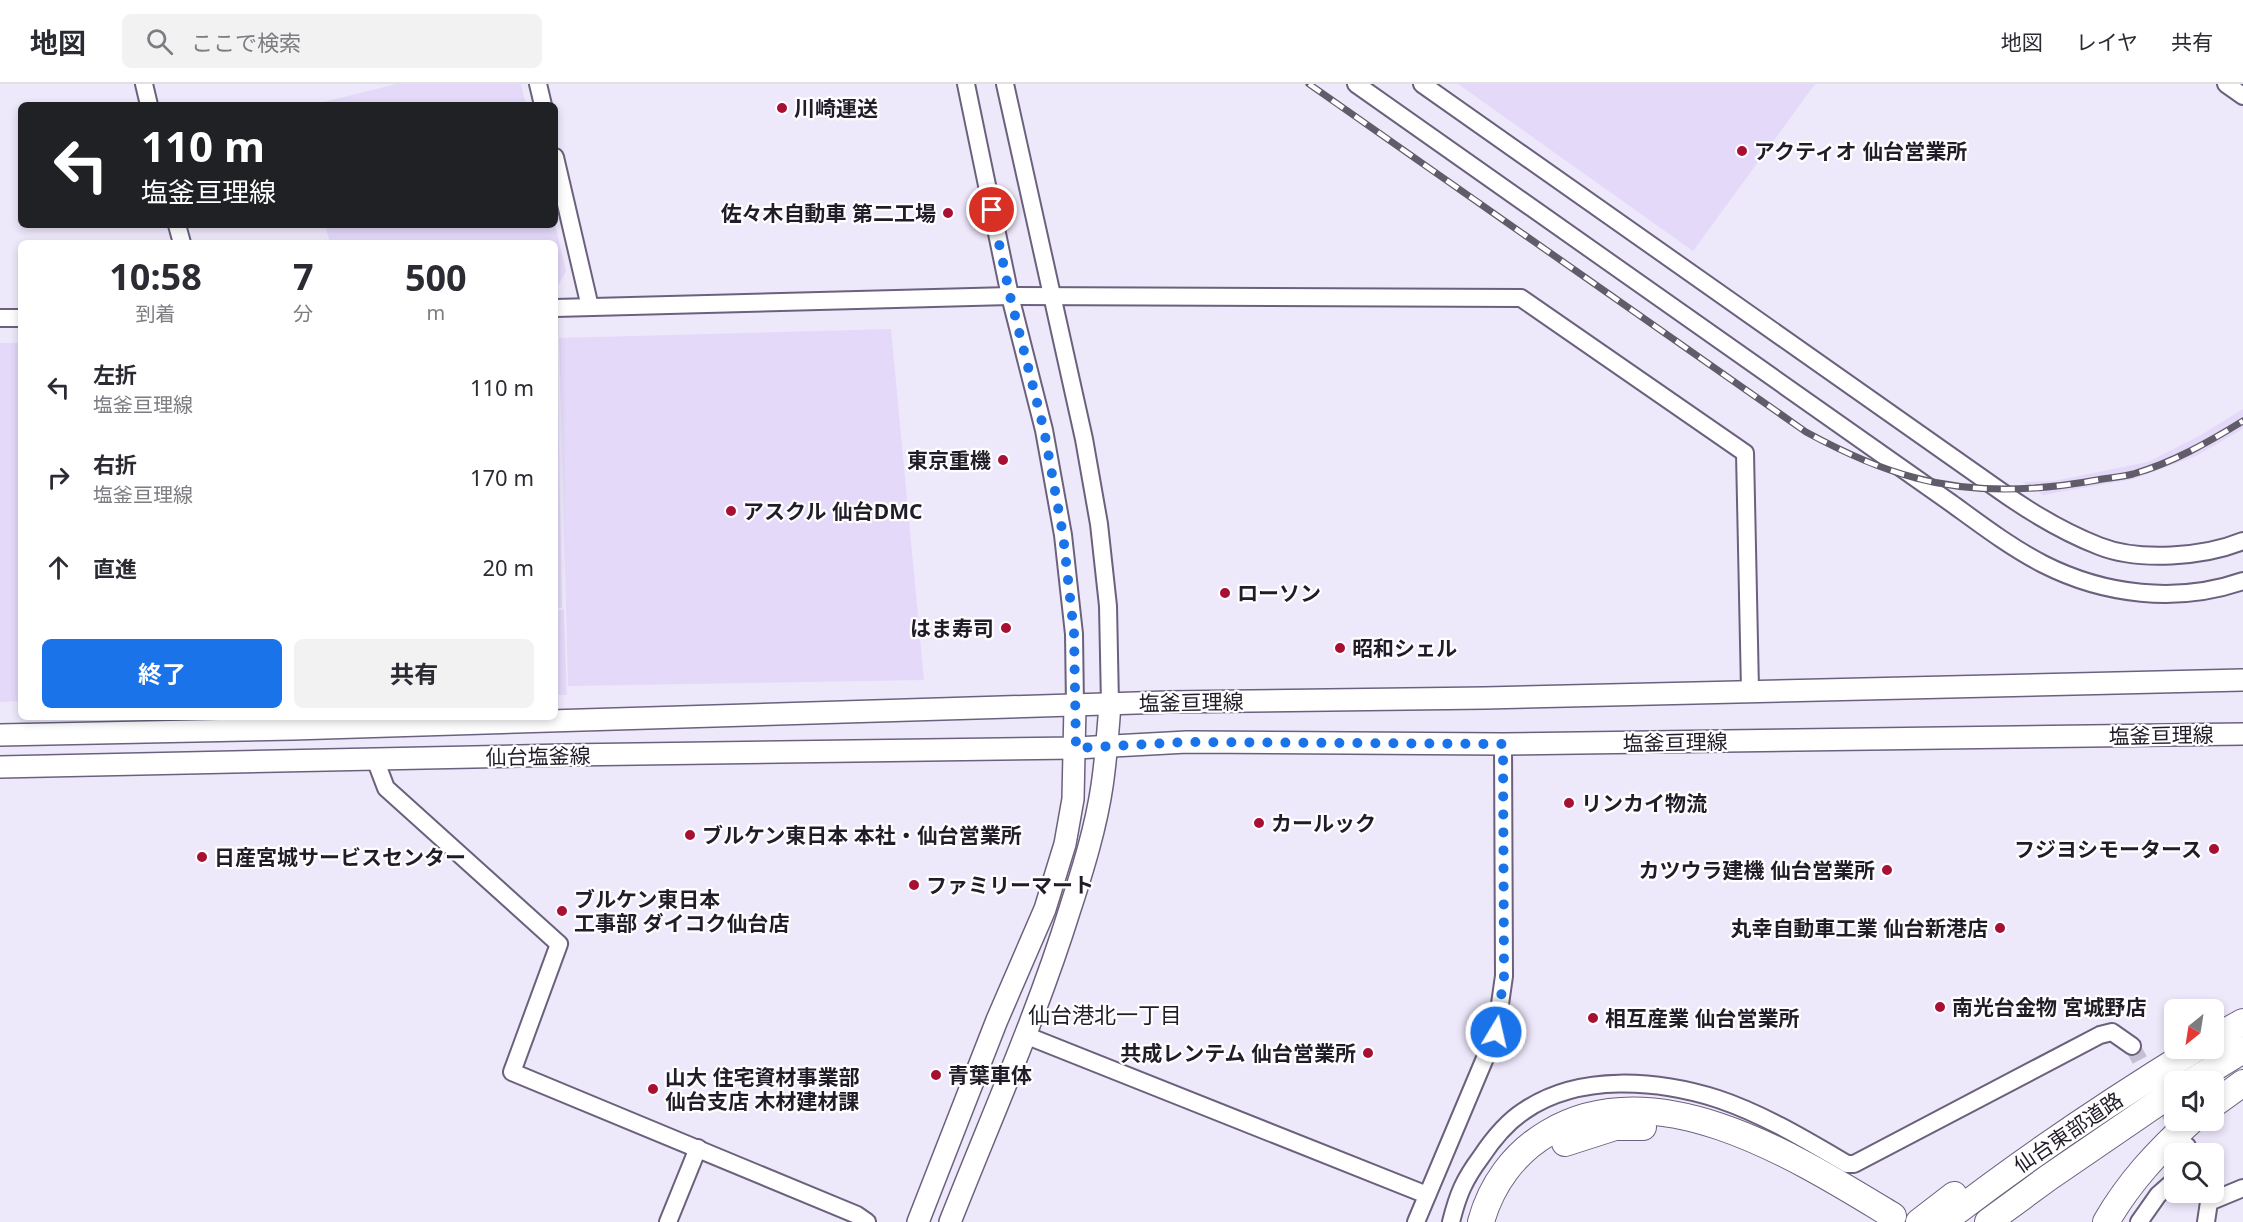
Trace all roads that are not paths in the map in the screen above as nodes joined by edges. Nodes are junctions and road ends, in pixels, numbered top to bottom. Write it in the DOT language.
graph roads {
  1 [pos="144,84"];
  2 [pos="538,84"];
  3 [pos="966,84"];
  4 [pos="1005,84"];
  5 [pos="1356,84"];
  6 [pos="1422,84"];
  7 [pos="2226,84"];
  8 [pos="2243,96"];
  9 [pos="148,102"];
  10 [pos="542,102"];
  11 [pos="558,170"];
  12 [pos="1010,296"];
  13 [pos="1052,296"];
  14 [pos="590,307"];
  15 [pos="558,308"];
  16 [pos="0,318"];
  17 [pos="18,318"];
  18 [pos="2243,541"];
  19 [pos="2243,581"];
  20 [pos="2243,680"];
  21 [pos="1750,690"];
  22 [pos="1110,705"];
  23 [pos="1075,706"];
  24 [pos="558,717"];
  25 [pos="430,720"];
  26 [pos="292,723"];
  27 [pos="2243,734"];
  28 [pos="0,735"];
  29 [pos="1503,744"];
  30 [pos="1107,746"];
  31 [pos="1076,748"];
  32 [pos="375,759"];
  33 [pos="0,767"];
  34 [pos="2243,1022"];
  35 [pos="2224,1032"];
  36 [pos="1025,1035"];
  37 [pos="2132,1046"];
  38 [pos="2243,1050"];
  39 [pos="2179,1059"];
  40 [pos="2209,1071"];
  41 [pos="2243,1083"];
  42 [pos="2118,1097"];
  43 [pos="2224,1097"];
  44 [pos="2164,1098"];
  45 [pos="2180,1131"];
  46 [pos="698,1148"];
  47 [pos="2243,1188"];
  48 [pos="2164,1189"];
  49 [pos="1427,1195"];
  50 [pos="1882,1219"];
  51 [pos="668,1222"];
  52 [pos="867,1222"];
  53 [pos="918,1222"];
  54 [pos="950,1222"];
  55 [pos="1416,1222"];
  56 [pos="1451,1222"];
  57 [pos="1481,1222"];
  58 [pos="1500,1222"];
  59 [pos="1919,1222"];
  60 [pos="1943,1222"];
  61 [pos="1988,1222"];
  62 [pos="2106,1222"];
  63 [pos="2139,1222"];
  64 [pos="2206,1222"];
  1 -- 9 [label="street"];
  2 -- 10 [label="street"];
  3 -- 12 [label="street"];
  4 -- 13 [label="street"];
  5 -- 19 [label="street"];
  6 -- 18 [label="street"];
  7 -- 8 [label="street"];
  11 -- 14 [label="street"];
  12 -- 13 [label="street"];
  12 -- 14 [label="street"];
  12 -- 23 [label="street"];
  13 -- 21 [label="street"];
  13 -- 22 [label="street"];
  14 -- 15 [label="street"];
  16 -- 17 [label="street"];
  20 -- 21 [label="main road, 塩釜亘理線"];
  21 -- 22 [label="main road, 塩釜亘理線"];
  22 -- 23 [label="main road, 塩釜亘理線"];
  22 -- 30 [label="main road, 塩釜亘理線"];
  23 -- 24 [label="main road, 仙台塩釜線"];
  23 -- 31 [label="main road"];
  25 -- 26 [label="main road, 仙台塩釜線"];
  26 -- 28 [label="main road, 仙台塩釜線"];
  27 -- 29 [label="main road, 塩釜亘理線"];
  29 -- 30 [label="main road, 塩釜亘理線"];
  29 -- 49 [label="street"];
  30 -- 31 [label="main road, 塩釜亘理線"];
  30 -- 36 [label="main road, 塩釜亘理線"];
  31 -- 32 [label="main road, 仙台塩釜線"];
  31 -- 53 [label="main road"];
  32 -- 33 [label="main road, 仙台塩釜線"];
  32 -- 46 [label="street"];
  34 -- 35 [label="highway"];
  36 -- 49 [label="street"];
  36 -- 54 [label="main road, 塩釜亘理線"];
  37 -- 56 [label="street"];
  38 -- 40 [label="highway"];
  39 -- 42 [label="highway, 仙台東部道路"];
  41 -- 43 [label="highway"];
  42 -- 59 [label="highway"];
  42 -- 60 [label="highway, 仙台東部道路"];
  44 -- 61 [label="highway, 仙台東部道路"];
  45 -- 62 [label="highway"];
  46 -- 51 [label="street"];
  46 -- 52 [label="street"];
  47 -- 64 [label="street"];
  48 -- 63 [label="street"];
  49 -- 55 [label="street"];
  50 -- 57 [label="highway"];
  50 -- 58 [label="highway"];
}
